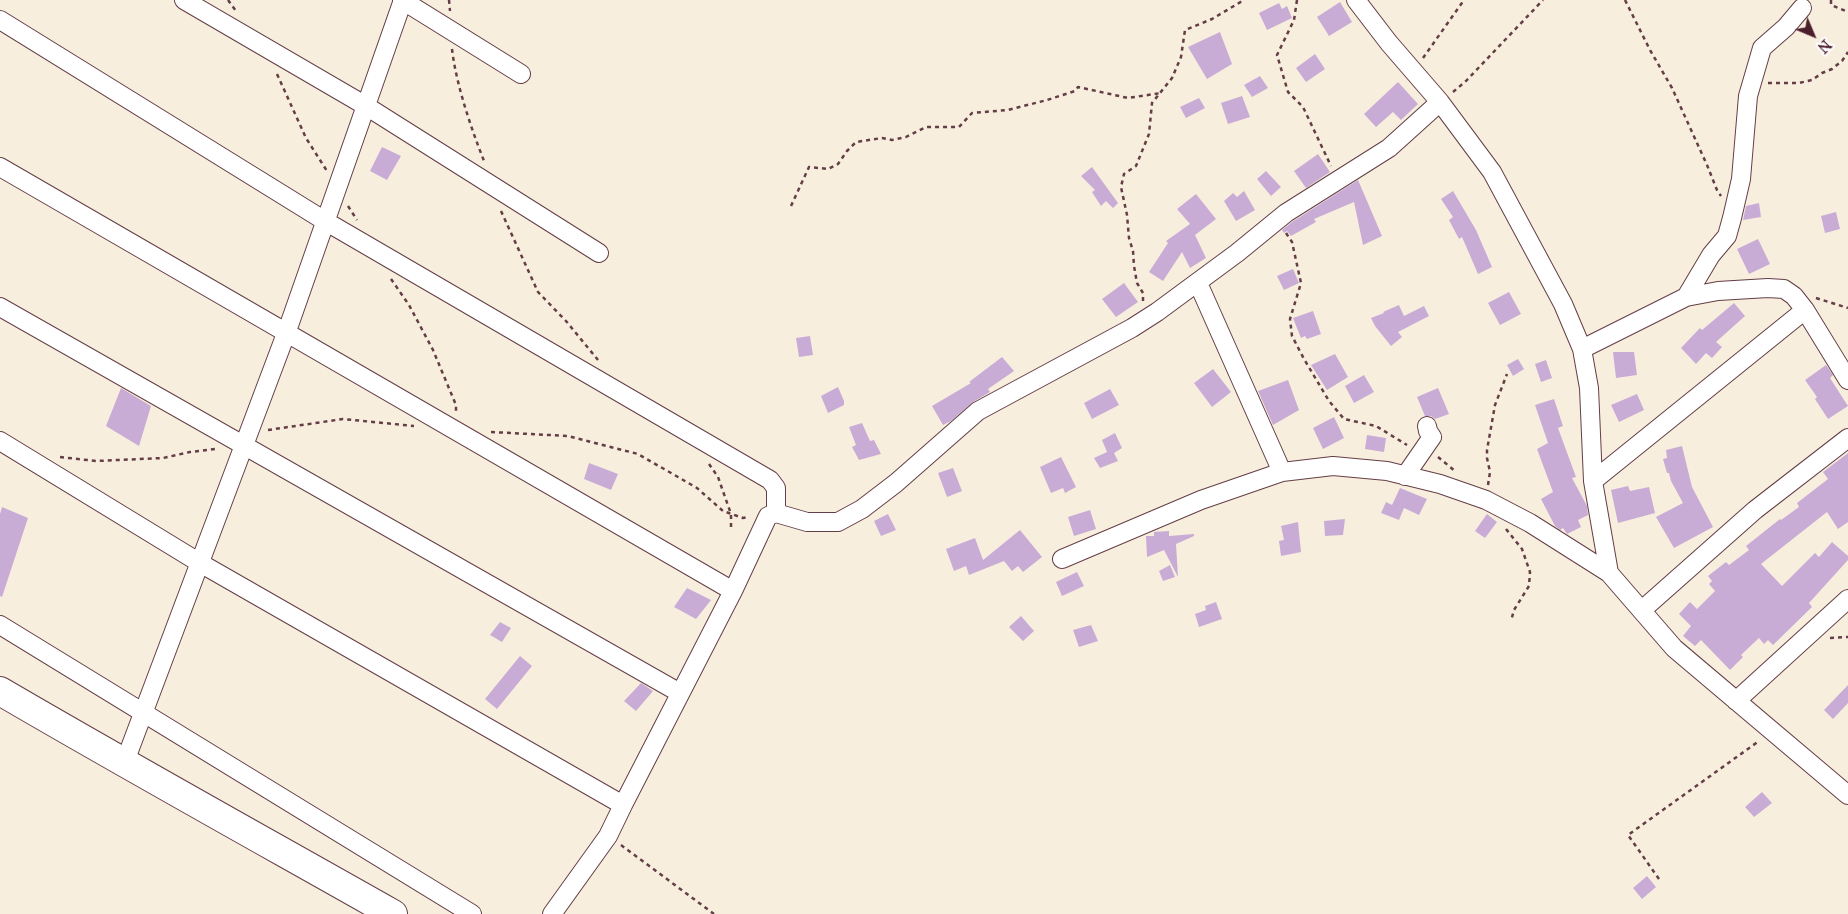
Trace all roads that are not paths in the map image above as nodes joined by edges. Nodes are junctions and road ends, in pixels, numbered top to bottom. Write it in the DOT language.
graph roads {
  1 [pos="184,0"];
  2 [pos="403,0"];
  3 [pos="1356,0"];
  4 [pos="1802,8"];
  5 [pos="0,20"];
  6 [pos="522,74"];
  7 [pos="1440,102"];
  8 [pos="366,106"];
  9 [pos="0,167"];
  10 [pos="326,221"];
  11 [pos="600,253"];
  12 [pos="1198,283"];
  13 [pos="1686,297"];
  14 [pos="1800,303"];
  15 [pos="0,307"];
  16 [pos="287,332"];
  17 [pos="1582,349"];
  18 [pos="1848,380"];
  19 [pos="1428,426"];
  20 [pos="1848,438"];
  21 [pos="0,440"];
  22 [pos="244,445"];
  23 [pos="1282,472"];
  24 [pos="1405,476"];
  25 [pos="1593,481"];
  26 [pos="776,513"];
  27 [pos="1062,559"];
  28 [pos="200,563"];
  29 [pos="1609,573"];
  30 [pos="733,591"];
  31 [pos="1848,599"];
  32 [pos="1642,610"];
  33 [pos="0,625"];
  34 [pos="0,691"];
  35 [pos="680,693"];
  36 [pos="1736,701"];
  37 [pos="144,712"];
  38 [pos="124,764"];
  39 [pos="1848,795"];
  40 [pos="623,805"];
  41 [pos="392,914"];
  42 [pos="472,914"];
  43 [pos="552,914"];
  1 -- 8 [label="street"];
  2 -- 6 [label="street"];
  2 -- 8 [label="street"];
  3 -- 7 [label="street"];
  4 -- 13 [label="street"];
  5 -- 10 [label="street"];
  7 -- 12 [label="street"];
  7 -- 17 [label="street"];
  8 -- 10 [label="street"];
  8 -- 11 [label="street"];
  9 -- 16 [label="street"];
  10 -- 16 [label="street"];
  10 -- 26 [label="street"];
  12 -- 23 [label="street"];
  12 -- 26 [label="street"];
  13 -- 14 [label="street"];
  13 -- 17 [label="street"];
  14 -- 18 [label="street"];
  14 -- 25 [label="street"];
  15 -- 22 [label="street"];
  16 -- 22 [label="street"];
  16 -- 30 [label="street"];
  17 -- 25 [label="street"];
  19 -- 24 [label="street"];
  20 -- 32 [label="street"];
  21 -- 28 [label="street"];
  22 -- 28 [label="street"];
  22 -- 35 [label="street"];
  23 -- 24 [label="street"];
  23 -- 27 [label="street"];
  24 -- 29 [label="street"];
  25 -- 29 [label="street"];
  26 -- 30 [label="street"];
  28 -- 37 [label="street"];
  28 -- 40 [label="street"];
  29 -- 32 [label="street"];
  30 -- 35 [label="street"];
  31 -- 36 [label="street"];
  32 -- 36 [label="street"];
  33 -- 37 [label="street"];
  34 -- 38 [label="main road"];
  35 -- 40 [label="street"];
  36 -- 39 [label="street"];
  37 -- 38 [label="street"];
  37 -- 42 [label="street"];
  38 -- 41 [label="main road"];
  40 -- 43 [label="street"];
}
